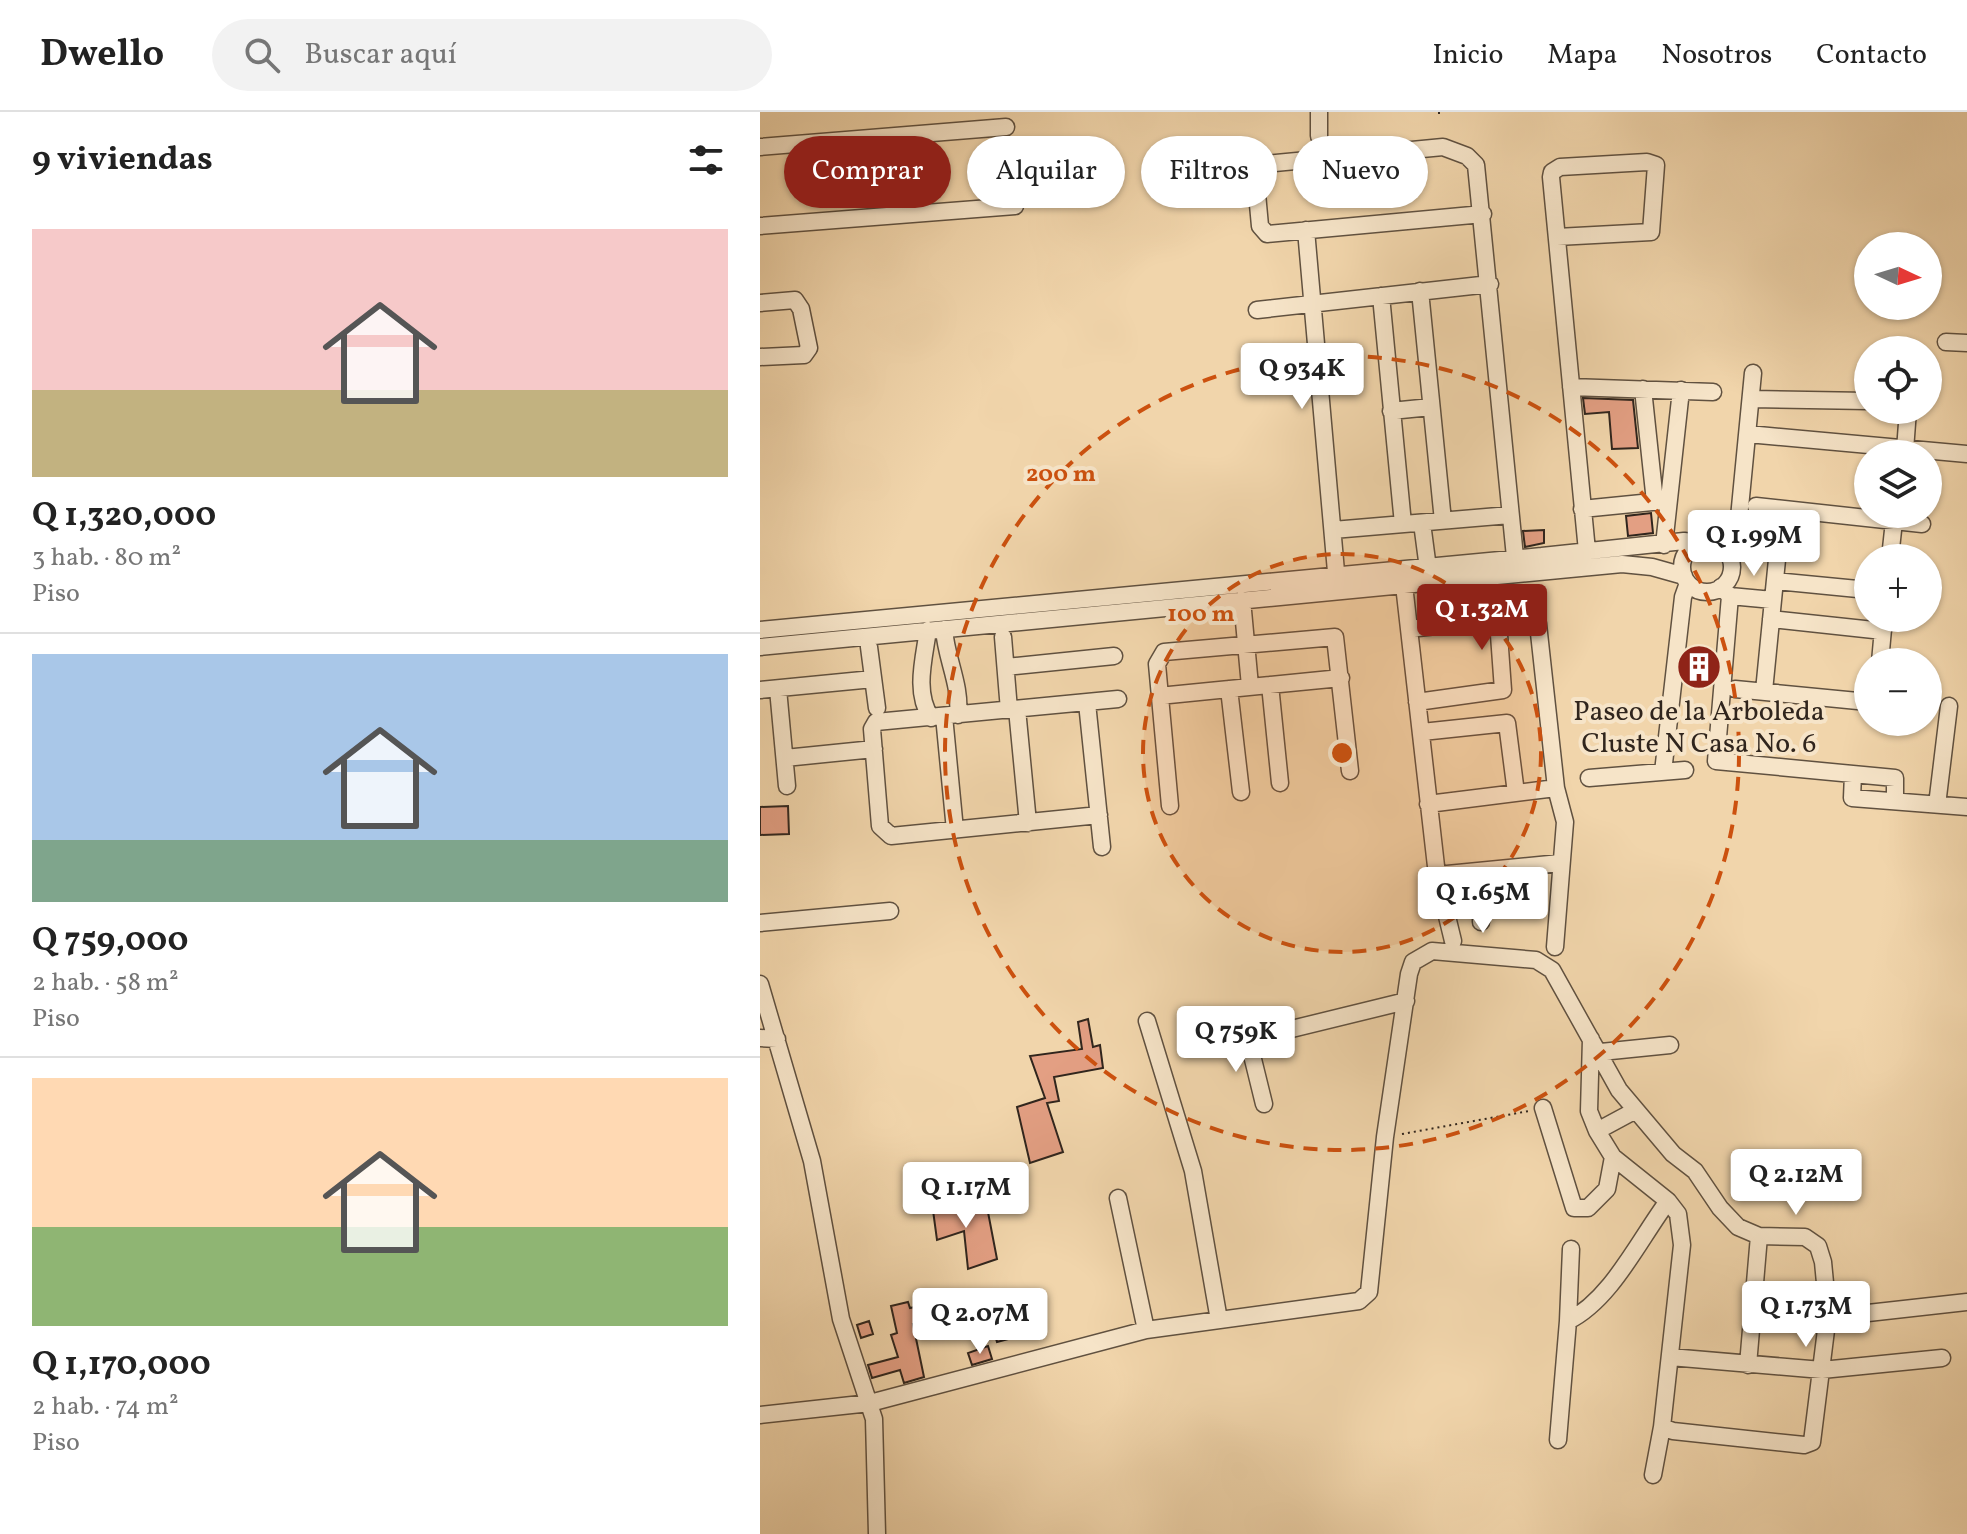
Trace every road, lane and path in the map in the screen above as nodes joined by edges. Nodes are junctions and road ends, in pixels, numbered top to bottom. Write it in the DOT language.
graph roads {
  1 [pos="1319,112"];
  2 [pos="1006,127"];
  3 [pos="1319,136"];
  4 [pos="760,147"];
  5 [pos="990,208"];
  6 [pos="1483,214"];
  7 [pos="760,226"];
  8 [pos="1306,230"];
  9 [pos="1557,237"];
  10 [pos="1490,284"];
  11 [pos="1420,291"];
  12 [pos="1381,296"];
  13 [pos="1312,302"];
  14 [pos="760,303"];
  15 [pos="1257,310"];
  16 [pos="1946,342"];
  17 [pos="1967,343"];
  18 [pos="760,357"];
  19 [pos="1753,373"];
  20 [pos="1571,387"];
  21 [pos="1643,389"];
  22 [pos="1681,390"];
  23 [pos="1713,392"];
  24 [pos="1752,399"];
  25 [pos="1854,401"];
  26 [pos="1431,407"];
  27 [pos="1391,411"];
  28 [pos="1748,434"];
  29 [pos="1854,445"];
  30 [pos="1942,452"];
  31 [pos="1967,454"];
  32 [pos="1661,502"];
  33 [pos="1756,506"];
  34 [pos="1582,509"];
  35 [pos="1782,509"];
  36 [pos="1510,515"];
  37 [pos="1854,517"];
  38 [pos="1443,521"];
  39 [pos="1422,523"];
  40 [pos="1403,524"];
  41 [pos="1333,530"];
  42 [pos="1700,543"];
  43 [pos="1664,545"];
  44 [pos="1722,547"];
  45 [pos="1587,551"];
  46 [pos="1515,557"];
  47 [pos="1542,564"];
  48 [pos="1426,566"];
  49 [pos="1337,573"];
  50 [pos="1686,580"];
  51 [pos="1775,581"];
  52 [pos="1431,583"];
  53 [pos="1404,585"];
  54 [pos="1854,589"];
  55 [pos="1337,591"];
  56 [pos="1726,592"];
  57 [pos="1242,600"];
  58 [pos="1773,600"];
  59 [pos="1771,619"];
  60 [pos="1498,621"];
  61 [pos="1854,623"];
  62 [pos="1409,629"];
  63 [pos="760,630"];
  64 [pos="936,630"];
  65 [pos="1003,637"];
  66 [pos="1246,643"];
  67 [pos="760,647"];
  68 [pos="869,647"];
  69 [pos="1114,656"];
  70 [pos="1006,667"];
  71 [pos="1341,678"];
  72 [pos="873,679"];
  73 [pos="1270,685"];
  74 [pos="1250,686"];
  75 [pos="778,689"];
  76 [pos="1229,689"];
  77 [pos="1735,689"];
  78 [pos="760,690"];
  79 [pos="1764,691"];
  80 [pos="1159,696"];
  81 [pos="1118,699"];
  82 [pos="1854,701"];
  83 [pos="1417,702"];
  84 [pos="1087,703"];
  85 [pos="1949,706"];
  86 [pos="877,708"];
  87 [pos="1013,709"];
  88 [pos="944,716"];
  89 [pos="1422,732"];
  90 [pos="874,749"];
  91 [pos="785,758"];
  92 [pos="1685,770"];
  93 [pos="1350,771"];
  94 [pos="1663,772"];
  95 [pos="1853,774"];
  96 [pos="1589,778"];
  97 [pos="1280,783"];
  98 [pos="787,786"];
  99 [pos="1556,788"];
  100 [pos="1241,792"];
  101 [pos="1516,793"];
  102 [pos="1895,801"];
  103 [pos="1428,804"];
  104 [pos="1937,805"];
  105 [pos="1170,806"];
  106 [pos="1967,807"];
  107 [pos="1099,815"];
  108 [pos="1028,823"];
  109 [pos="955,830"];
  110 [pos="1102,847"];
  111 [pos="1560,863"];
  112 [pos="1482,871"];
  113 [pos="1437,875"];
  114 [pos="890,911"];
  115 [pos="1481,922"];
  116 [pos="760,923"];
  117 [pos="1453,941"];
  118 [pos="1555,947"];
  119 [pos="760,984"];
  120 [pos="1406,1001"];
  121 [pos="1147,1021"];
  122 [pos="768,1038"];
  123 [pos="1670,1045"];
  124 [pos="1596,1046"];
  125 [pos="1264,1104"];
  126 [pos="1543,1108"];
  127 [pos="1636,1110"];
  128 [pos="1597,1131"];
  129 [pos="1385,1137"];
  130 [pos="1613,1157"];
  131 [pos="1118,1198"];
  132 [pos="1668,1201"];
  133 [pos="1759,1236"];
  134 [pos="1571,1249"];
  135 [pos="1967,1302"];
  136 [pos="1828,1314"];
  137 [pos="1219,1320"];
  138 [pos="1568,1321"];
  139 [pos="1146,1330"];
  140 [pos="1670,1357"];
  141 [pos="1942,1358"];
  142 [pos="1748,1365"];
  143 [pos="1822,1370"];
  144 [pos="870,1403"];
  145 [pos="760,1415"];
  146 [pos="1662,1427"];
  147 [pos="1558,1440"];
  148 [pos="1653,1475"];
  149 [pos="877,1534"];
  1 -- 3 [label="street"];
  2 -- 4 [label="street"];
  5 -- 7 [label="street"];
  6 -- 8 [label="street"];
  6 -- 8 [label="street"];
  6 -- 10 [label="street"];
  8 -- 13 [label="street"];
  9 -- 9 [label="street"];
  9 -- 20 [label="street"];
  10 -- 11 [label="street"];
  10 -- 36 [label="street"];
  11 -- 12 [label="street"];
  11 -- 26 [label="street"];
  12 -- 13 [label="street"];
  12 -- 27 [label="street"];
  13 -- 15 [label="street"];
  13 -- 41 [label="street"];
  14 -- 18 [label="street"];
  16 -- 17 [label="street"];
  19 -- 24 [label="street"];
  20 -- 21 [label="street"];
  20 -- 34 [label="street"];
  21 -- 22 [label="street"];
  21 -- 32 [label="street"];
  22 -- 23 [label="street"];
  22 -- 32 [label="street"];
  24 -- 25 [label="street"];
  24 -- 28 [label="street"];
  26 -- 27 [label="street"];
  26 -- 38 [label="street"];
  27 -- 40 [label="street"];
  28 -- 29 [label="street"];
  28 -- 44 [label="street"];
  30 -- 31 [label="street"];
  32 -- 34 [label="street"];
  32 -- 43 [label="street"];
  33 -- 35 [label="street"];
  34 -- 45 [label="street"];
  35 -- 37 [label="street"];
  35 -- 51 [label="street"];
  36 -- 38 [label="street"];
  36 -- 46 [label="street"];
  38 -- 39 [label="street"];
  39 -- 40 [label="street"];
  39 -- 48 [label="street"];
  40 -- 41 [label="street"];
  41 -- 49 [label="street"];
  42 -- 43 [label="street"];
  42 -- 44 [label="street"];
  42 -- 50 [label="street"];
  43 -- 45 [label="street"];
  44 -- 56 [label="street"];
  45 -- 47 [label="street"];
  46 -- 47 [label="street"];
  46 -- 48 [label="street"];
  47 -- 50 [label="street"];
  47 -- 52 [label="street"];
  48 -- 49 [label="street"];
  48 -- 52 [label="street"];
  49 -- 55 [label="street"];
  49 -- 63 [label="street"];
  50 -- 56 [label="street"];
  50 -- 94 [label="street"];
  51 -- 54 [label="street"];
  51 -- 58 [label="street"];
  52 -- 53 [label="street"];
  53 -- 55 [label="street"];
  53 -- 62 [label="street"];
  55 -- 57 [label="street"];
  56 -- 58 [label="street"];
  56 -- 95 [label="street"];
  57 -- 64 [label="street"];
  57 -- 66 [label="street"];
  58 -- 59 [label="street"];
  59 -- 61 [label="street"];
  59 -- 79 [label="street"];
  60 -- 62 [label="street"];
  60 -- 83 [label="street"];
  60 -- 99 [label="street"];
  62 -- 83 [label="street"];
  64 -- 67 [label="street"];
  64 -- 88 [label="street"];
  64 -- 88 [label="street"];
  65 -- 70 [label="street"];
  66 -- 71 [label="street"];
  66 -- 74 [label="street"];
  66 -- 80 [label="street"];
  68 -- 72 [label="street"];
  69 -- 70 [label="street"];
  70 -- 87 [label="street"];
  71 -- 73 [label="street"];
  71 -- 93 [label="street"];
  72 -- 75 [label="street"];
  72 -- 86 [label="street"];
  73 -- 74 [label="street"];
  73 -- 97 [label="street"];
  74 -- 76 [label="street"];
  75 -- 78 [label="street"];
  75 -- 91 [label="street"];
  76 -- 80 [label="street"];
  76 -- 100 [label="street"];
  77 -- 79 [label="street"];
  79 -- 82 [label="street"];
  80 -- 105 [label="street"];
  81 -- 84 [label="street"];
  83 -- 89 [label="street"];
  84 -- 87 [label="street"];
  84 -- 107 [label="street"];
  85 -- 104 [label="street"];
  87 -- 88 [label="street"];
  87 -- 108 [label="street"];
  88 -- 90 [label="street"];
  88 -- 109 [label="street"];
  89 -- 101 [label="street"];
  89 -- 103 [label="street"];
  90 -- 91 [label="street"];
  90 -- 109 [label="street"];
  91 -- 98 [label="street"];
  92 -- 94 [label="street"];
  94 -- 96 [label="street"];
  95 -- 102 [label="street"];
  95 -- 102 [label="street"];
  99 -- 101 [label="street"];
  99 -- 111 [label="street"];
  101 -- 103 [label="street"];
  102 -- 104 [label="street"];
  103 -- 113 [label="street"];
  104 -- 106 [label="street"];
  107 -- 108 [label="street"];
  107 -- 110 [label="street"];
  108 -- 109 [label="street"];
  111 -- 112 [label="street"];
  111 -- 118 [label="street"];
  112 -- 113 [label="street"];
  112 -- 115 [label="street"];
  113 -- 117 [label="street"];
  114 -- 116 [label="street"];
  119 -- 122 [label="street"];
  120 -- 124 [label="street"];
  120 -- 125 [label="street"];
  120 -- 129 [label="street"];
  121 -- 137 [label="street"];
  122 -- 144 [label="street"];
  123 -- 124 [label="street"];
  124 -- 127 [label="street"];
  124 -- 128 [label="street"];
  126 -- 129 [label="path"];
  126 -- 130 [label="street"];
  127 -- 128 [label="street"];
  127 -- 133 [label="street"];
  128 -- 130 [label="street"];
  129 -- 137 [label="street"];
  130 -- 132 [label="street"];
  131 -- 139 [label="street"];
  132 -- 138 [label="street"];
  132 -- 140 [label="street"];
  133 -- 136 [label="street"];
  133 -- 142 [label="street"];
  134 -- 138 [label="street"];
  135 -- 136 [label="street"];
  136 -- 143 [label="street"];
  137 -- 139 [label="street"];
  138 -- 147 [label="street"];
  139 -- 144 [label="street"];
  140 -- 142 [label="street"];
  140 -- 146 [label="street"];
  141 -- 143 [label="street"];
  142 -- 143 [label="street"];
  143 -- 146 [label="street"];
  144 -- 145 [label="street"];
  144 -- 149 [label="street"];
  146 -- 148 [label="street"];
}
